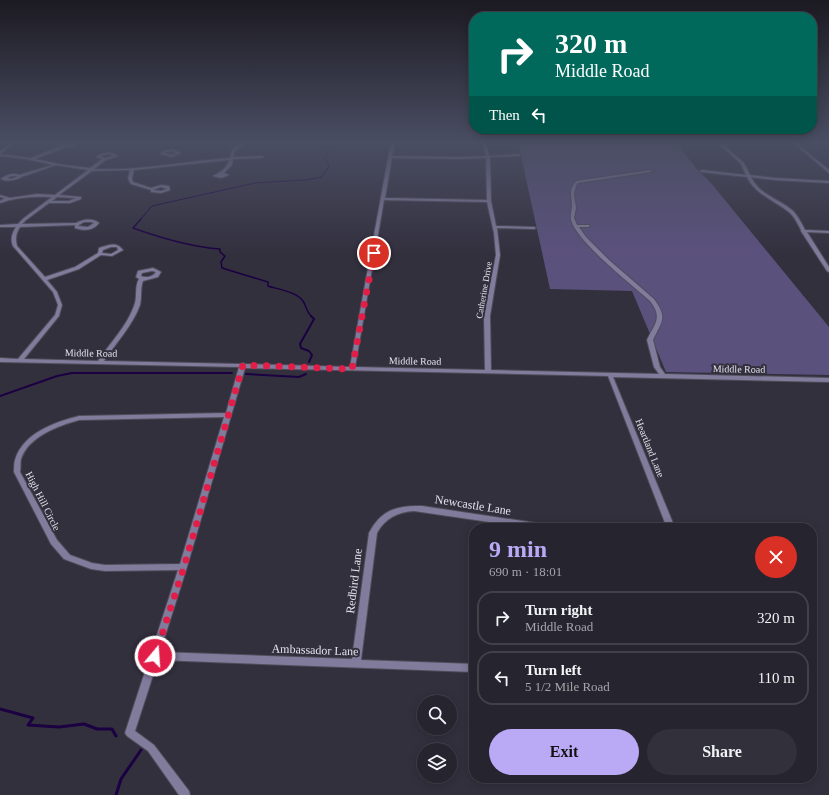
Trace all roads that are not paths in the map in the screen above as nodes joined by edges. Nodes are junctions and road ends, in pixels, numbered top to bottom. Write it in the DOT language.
graph roads {
  1 [pos="78,179"];
  2 [pos="130,179"];
  3 [pos="387,179"];
  4 [pos="489,179"];
  5 [pos="596,179"];
  6 [pos="750,179"];
  7 [pos="790,179"];
  8 [pos="829,182"];
  9 [pos="152,188"];
  10 [pos="0,196"];
  11 [pos="55,196"];
  12 [pos="8,199"];
  13 [pos="384,199"];
  14 [pos="489,201"];
  15 [pos="0,202"];
  16 [pos="48,202"];
  17 [pos="77,224"];
  18 [pos="0,226"];
  19 [pos="18,226"];
  20 [pos="575,226"];
  21 [pos="588,226"];
  22 [pos="495,227"];
  23 [pos="534,228"];
  24 [pos="803,231"];
  25 [pos="829,232"];
  26 [pos="100,254"];
  27 [pos="829,271"];
  28 [pos="142,278"];
  29 [pos="44,279"];
  30 [pos="0,360"];
  31 [pos="20,360"];
  32 [pos="100,362"];
  33 [pos="243,365"];
  34 [pos="352,369"];
  35 [pos="488,371"];
  36 [pos="610,375"];
  37 [pos="663,376"];
  38 [pos="829,380"];
  39 [pos="228,415"];
  40 [pos="394,512"];
  41 [pos="516,523"];
  42 [pos="669,523"];
  43 [pos="184,567"];
  44 [pos="155,656"];
  45 [pos="356,663"];
  46 [pos="469,668"];
  47 [pos="185,795"];
  1 -- 11 [label="street"];
  2 -- 9 [label="street"];
  3 -- 13 [label="street"];
  4 -- 14 [label="street, Catherine Drive"];
  5 -- 20 [label="street"];
  6 -- 24 [label="street"];
  7 -- 8 [label="street"];
  10 -- 12 [label="street"];
  11 -- 12 [label="street"];
  11 -- 16 [label="street"];
  11 -- 16 [label="street"];
  12 -- 15 [label="street"];
  13 -- 14 [label="street"];
  13 -- 34 [label="street"];
  14 -- 22 [label="street, Catherine Drive"];
  16 -- 19 [label="street"];
  17 -- 19 [label="street"];
  18 -- 19 [label="street"];
  19 -- 29 [label="street"];
  20 -- 21 [label="street"];
  20 -- 37 [label="street"];
  22 -- 23 [label="street"];
  22 -- 35 [label="street, Catherine Drive"];
  24 -- 25 [label="street"];
  24 -- 27 [label="street"];
  26 -- 29 [label="street"];
  28 -- 32 [label="street"];
  29 -- 31 [label="street"];
  30 -- 31 [label="street, Middle Road"];
  31 -- 32 [label="street, Middle Road"];
  32 -- 33 [label="street, Middle Road"];
  33 -- 34 [label="street, Middle Road"];
  33 -- 39 [label="street"];
  34 -- 35 [label="street, Middle Road"];
  35 -- 36 [label="street, Middle Road"];
  36 -- 37 [label="street, Middle Road"];
  36 -- 42 [label="street, Heartland Lane"];
  37 -- 38 [label="street, Middle Road"];
  39 -- 43 [label="street"];
  39 -- 43 [label="street, High Hill Circle"];
  40 -- 41 [label="street, Newcastle Lane"];
  40 -- 45 [label="street, Redbird Lane"];
  43 -- 44 [label="street"];
  44 -- 45 [label="street, Ambassador Lane"];
  44 -- 47 [label="street"];
  45 -- 46 [label="street, Ambassador Lane"];
}
